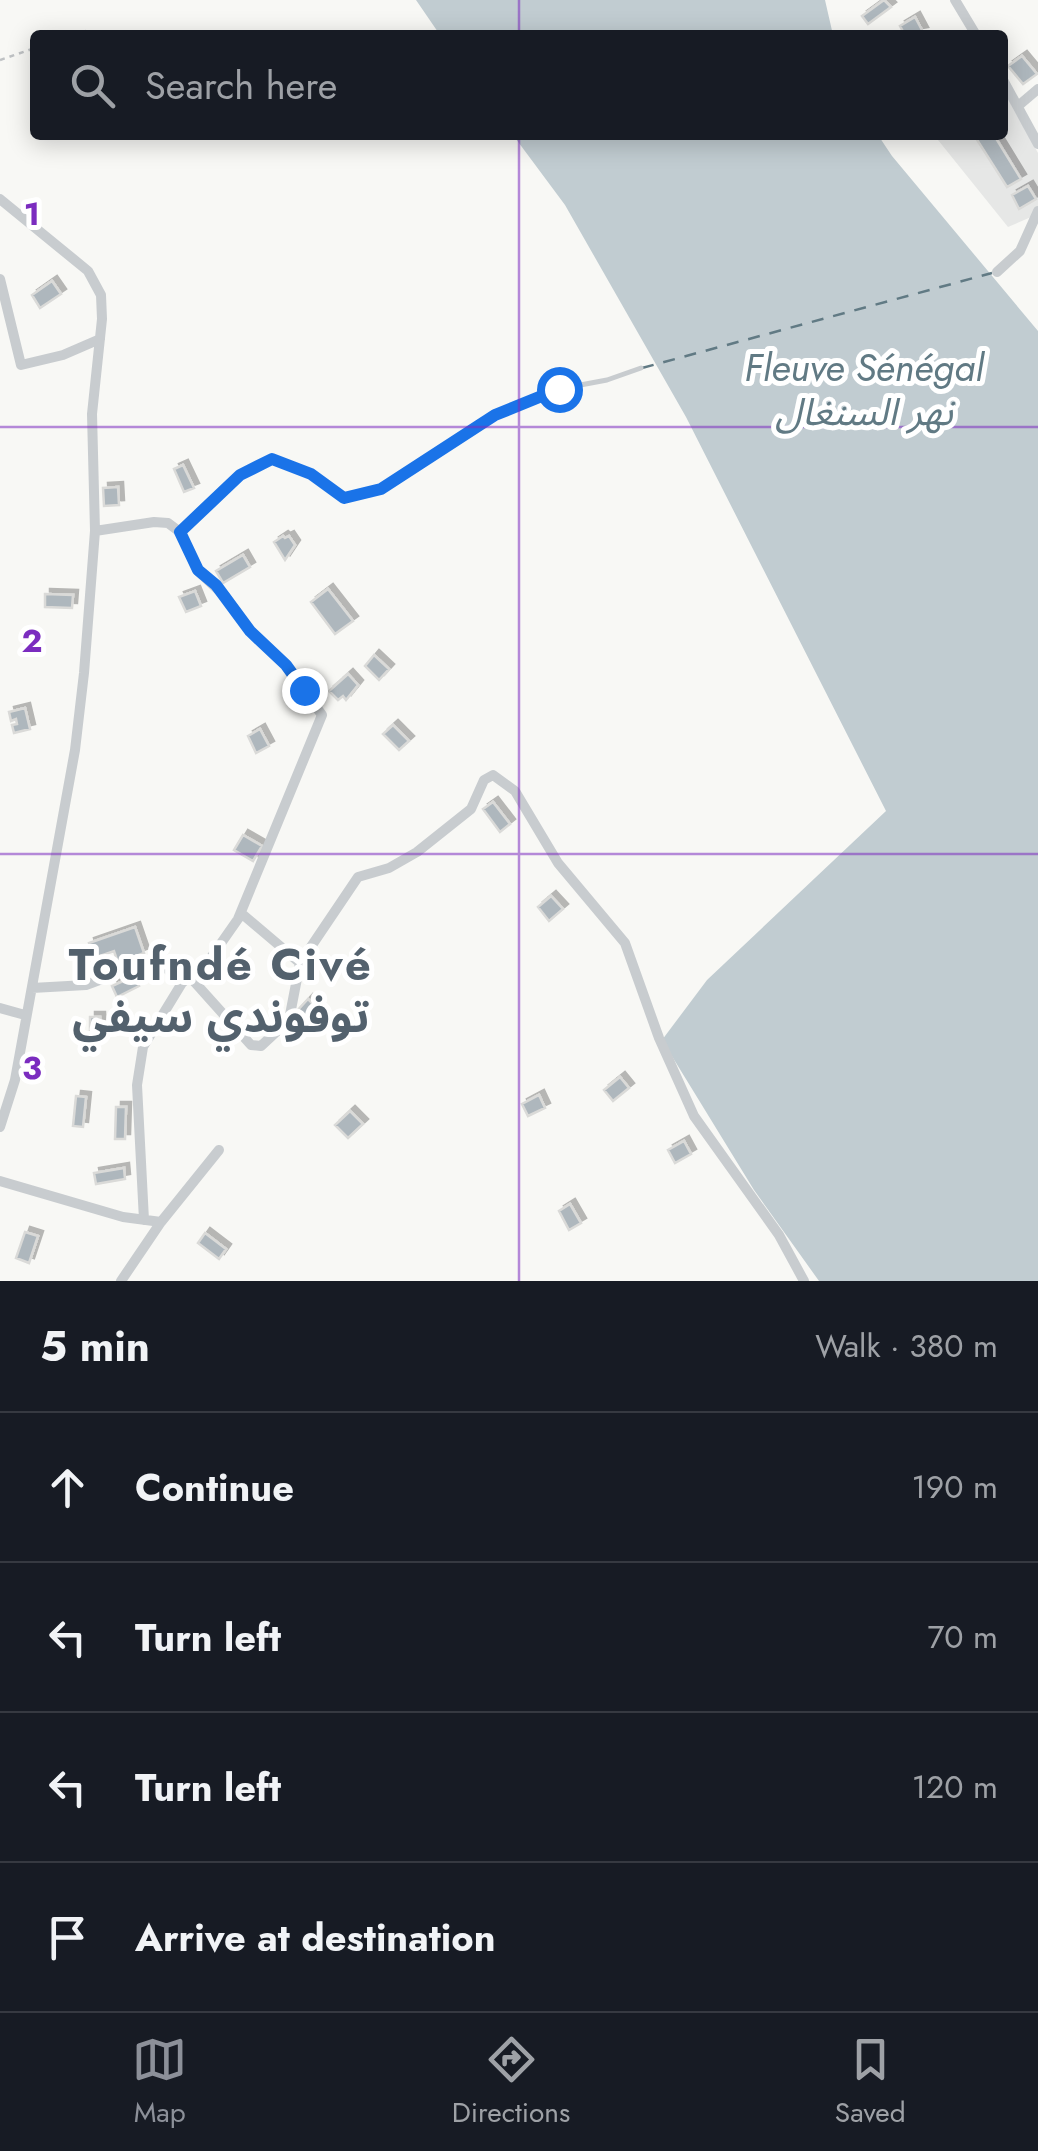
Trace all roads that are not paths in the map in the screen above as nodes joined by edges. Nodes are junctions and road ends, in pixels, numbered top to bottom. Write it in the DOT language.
graph roads {
  1 [pos="955,0"];
  2 [pos="973,30"];
  3 [pos="1038,88"];
  4 [pos="1008,89"];
  5 [pos="1018,106"];
  6 [pos="1038,144"];
  7 [pos="0,199"];
  8 [pos="1038,212"];
  9 [pos="997,272"];
  10 [pos="0,279"];
  11 [pos="100,339"];
  12 [pos="641,368"];
  13 [pos="240,475"];
  14 [pos="95,531"];
  15 [pos="180,532"];
  16 [pos="241,913"];
  17 [pos="300,963"];
  18 [pos="186,980"];
  19 [pos="32,988"];
  20 [pos="0,1008"];
  21 [pos="25,1015"];
  22 [pos="0,1126"];
  23 [pos="219,1150"];
  24 [pos="0,1181"];
  25 [pos="144,1220"];
  26 [pos="161,1222"];
  27 [pos="121,1281"];
  28 [pos="804,1281"];
  1 -- 2 [label="street"];
  3 -- 5 [label="street"];
  4 -- 5 [label="street"];
  5 -- 6 [label="street"];
  7 -- 11 [label="street"];
  8 -- 9 [label="street"];
  10 -- 11 [label="street"];
  11 -- 14 [label="street"];
  12 -- 13 [label="lane"];
  13 -- 15 [label="street"];
  14 -- 15 [label="street"];
  14 -- 19 [label="street"];
  15 -- 16 [label="street"];
  16 -- 17 [label="street"];
  16 -- 18 [label="street"];
  17 -- 18 [label="street"];
  17 -- 28 [label="street"];
  18 -- 19 [label="street"];
  18 -- 25 [label="street"];
  19 -- 21 [label="street"];
  20 -- 21 [label="street"];
  21 -- 22 [label="street"];
  23 -- 26 [label="street"];
  24 -- 25 [label="street"];
  25 -- 26 [label="street"];
  26 -- 27 [label="street"];
}
